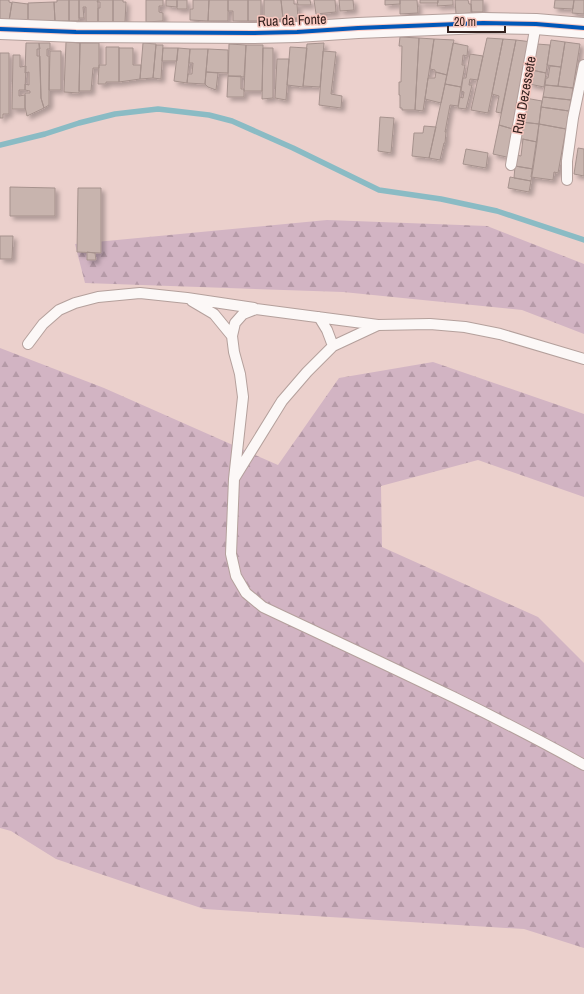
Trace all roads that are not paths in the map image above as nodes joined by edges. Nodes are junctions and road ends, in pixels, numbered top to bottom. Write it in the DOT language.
graph roads {
  1 [pos="536,24"];
  2 [pos="584,28"];
  3 [pos="0,29"];
  4 [pos="584,64"];
  5 [pos="511,165"];
  6 [pos="567,180"];
  7 [pos="187,298"];
  8 [pos="256,309"];
  9 [pos="319,317"];
  10 [pos="378,325"];
  11 [pos="232,336"];
  12 [pos="28,344"];
  13 [pos="333,346"];
  14 [pos="584,359"];
  15 [pos="234,479"];
  16 [pos="584,765"];
  1 -- 2 [label="street, Rua da Fonte"];
  1 -- 3 [label="street, Rua da Fonte"];
  1 -- 5 [label="lane, Rua Dezessete"];
  4 -- 6 [label="lane"];
  7 -- 8 [label="lane"];
  7 -- 11 [label="lane"];
  7 -- 12 [label="lane"];
  8 -- 9 [label="lane"];
  8 -- 11 [label="lane"];
  9 -- 10 [label="lane"];
  9 -- 13 [label="lane"];
  10 -- 13 [label="lane"];
  10 -- 14 [label="lane"];
  11 -- 15 [label="lane"];
  13 -- 15 [label="lane"];
  15 -- 16 [label="lane"];
}
